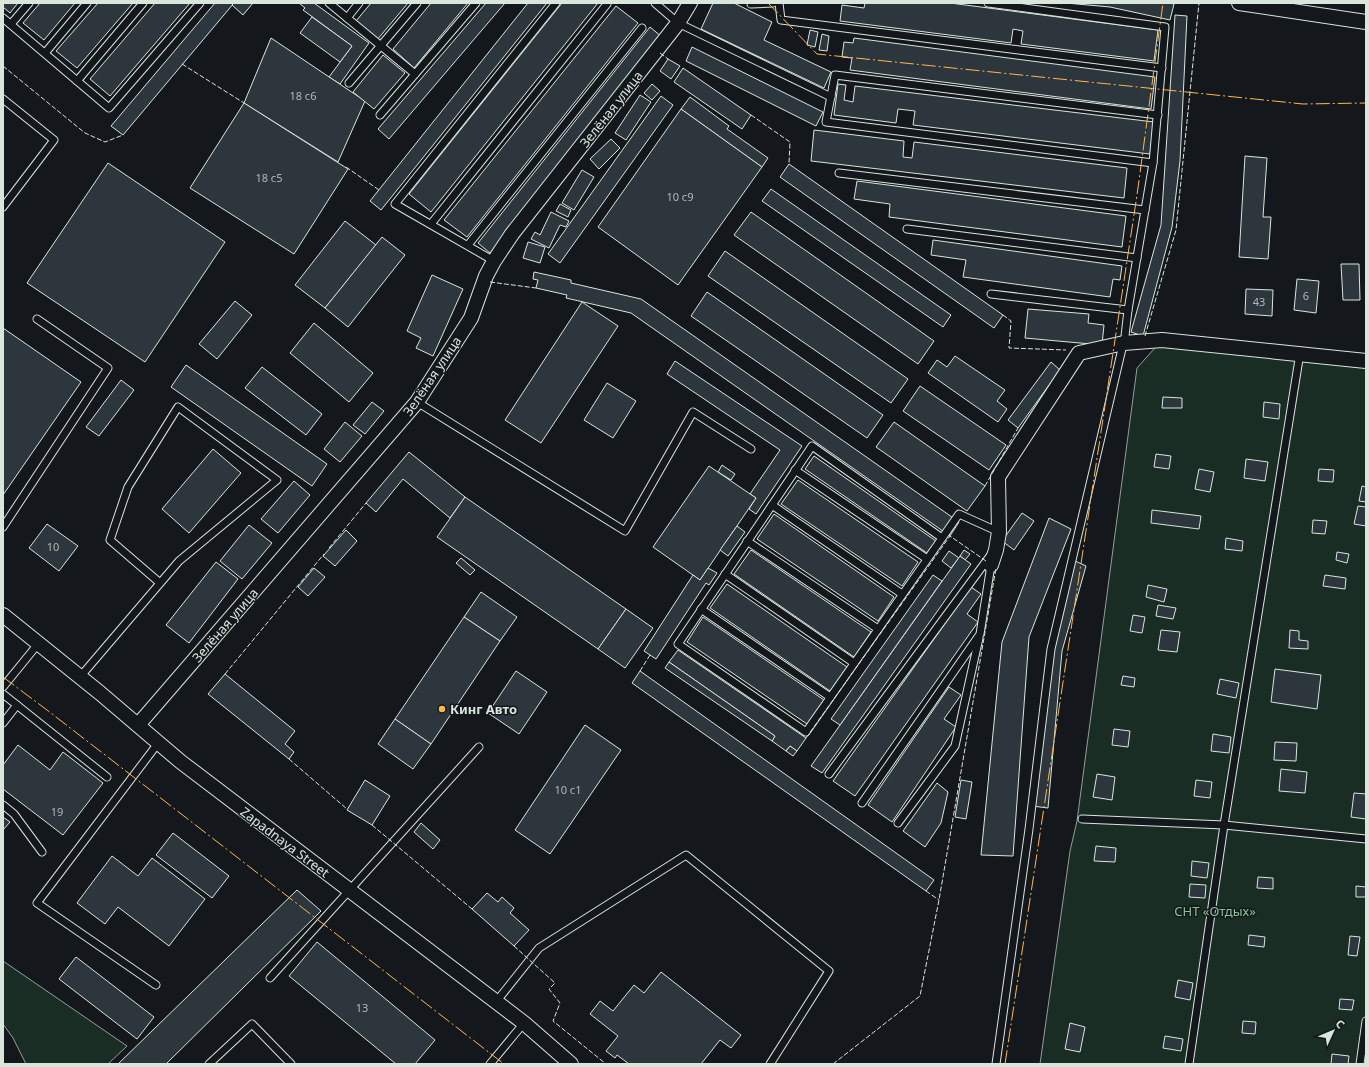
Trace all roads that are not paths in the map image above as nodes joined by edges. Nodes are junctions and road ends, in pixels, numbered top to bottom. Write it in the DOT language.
graph roads {
  1 [pos="29,3"];
  2 [pos="87,3"];
  3 [pos="144,3"];
  4 [pos="200,3"];
  5 [pos="329,3"];
  6 [pos="359,3"];
  7 [pos="417,3"];
  8 [pos="476,3"];
  9 [pos="556,3"];
  10 [pos="655,3"];
  11 [pos="690,3"];
  12 [pos="773,3"];
  13 [pos="779,3"];
  14 [pos="988,3"];
  15 [pos="1240,3"];
  16 [pos="607,4"];
  17 [pos="751,4"];
  18 [pos="3,18"];
  19 [pos="347,18"];
  20 [pos="1366,22"];
  21 [pos="678,23"];
  22 [pos="11,24"];
  23 [pos="642,28"];
  24 [pos="381,46"];
  25 [pos="45,53"];
  26 [pos="1162,68"];
  27 [pos="415,74"];
  28 [pos="78,81"];
  29 [pos="349,83"];
  30 [pos="831,97"];
  31 [pos="3,99"];
  32 [pos="380,115"];
  33 [pos="1158,115"];
  34 [pos="1153,163"];
  35 [pos="839,173"];
  36 [pos="3,208"];
  37 [pos="1145,210"];
  38 [pos="431,224"];
  39 [pos="907,229"];
  40 [pos="468,245"];
  41 [pos="1137,258"];
  42 [pos="494,260"];
  43 [pos="991,294"];
  44 [pos="1128,310"];
  45 [pos="37,319"];
  46 [pos="1124,343"];
  47 [pos="1300,354"];
  48 [pos="1366,361"];
  49 [pos="417,402"];
  50 [pos="751,449"];
  51 [pos="795,470"];
  52 [pos="772,505"];
  53 [pos="3,527"];
  54 [pos="999,532"];
  55 [pos="942,538"];
  56 [pos="747,541"];
  57 [pos="997,546"];
  58 [pos="927,559"];
  59 [pos="991,565"];
  60 [pos="725,574"];
  61 [pos="160,583"];
  62 [pos="902,594"];
  63 [pos="701,609"];
  64 [pos="3,615"];
  65 [pos="878,629"];
  66 [pos="980,634"];
  67 [pos="38,644"];
  68 [pos="854,663"];
  69 [pos="80,677"];
  70 [pos="3,687"];
  71 [pos="3,694"];
  72 [pos="830,697"];
  73 [pos="17,705"];
  74 [pos="3,723"];
  75 [pos="138,725"];
  76 [pos="159,742"];
  77 [pos="479,747"];
  78 [pos="829,774"];
  79 [pos="108,777"];
  80 [pos="862,803"];
  81 [pos="3,805"];
  82 [pos="1082,819"];
  83 [pos="898,823"];
  84 [pos="1224,825"];
  85 [pos="1366,839"];
  86 [pos="42,852"];
  87 [pos="349,890"];
  88 [pos="270,978"];
  89 [pos="156,985"];
  90 [pos="496,1002"];
  91 [pos="1366,1021"];
  92 [pos="524,1023"];
  93 [pos="209,1064"];
  94 [pos="291,1064"];
  95 [pos="490,1064"];
  96 [pos="571,1064"];
  97 [pos="770,1064"];
  98 [pos="996,1064"];
  99 [pos="1189,1064"];
  100 [pos="1360,1064"];
  1 -- 22 [label="lane"];
  2 -- 25 [label="lane"];
  3 -- 28 [label="lane"];
  4 -- 28 [label="lane"];
  5 -- 19 [label="lane"];
  6 -- 19 [label="lane"];
  7 -- 24 [label="lane"];
  8 -- 27 [label="lane"];
  9 -- 38 [label="lane"];
  10 -- 21 [label="lane"];
  11 -- 21 [label="street, Зелёная улица"];
  12 -- 17 [label="lane"];
  13 -- 26 [label="lane"];
  14 -- 26 [label="lane"];
  15 -- 20 [label="street"];
  16 -- 38 [label="lane"];
  18 -- 22 [label="lane"];
  19 -- 24 [label="lane"];
  21 -- 30 [label="lane"];
  21 -- 42 [label="street, Зелёная улица"];
  22 -- 25 [label="lane"];
  23 -- 40 [label="lane"];
  24 -- 27 [label="lane"];
  24 -- 29 [label="lane"];
  25 -- 28 [label="lane"];
  26 -- 33 [label="lane"];
  27 -- 32 [label="lane"];
  30 -- 33 [label="lane"];
  30 -- 34 [label="lane"];
  31 -- 36 [label="lane"];
  33 -- 34 [label="lane"];
  34 -- 37 [label="lane"];
  35 -- 37 [label="lane"];
  37 -- 41 [label="lane"];
  38 -- 40 [label="lane"];
  39 -- 41 [label="lane"];
  40 -- 42 [label="lane"];
  41 -- 44 [label="lane"];
  42 -- 49 [label="street, Зелёная улица"];
  43 -- 44 [label="lane"];
  44 -- 46 [label="lane"];
  45 -- 53 [label="lane"];
  46 -- 47 [label="street"];
  46 -- 54 [label="street"];
  46 -- 98 [label="lane"];
  47 -- 48 [label="street"];
  47 -- 84 [label="lane"];
  49 -- 50 [label="lane"];
  49 -- 75 [label="street, Зелёная улица"];
  51 -- 52 [label="lane"];
  51 -- 55 [label="lane"];
  51 -- 58 [label="lane"];
  52 -- 56 [label="lane"];
  52 -- 62 [label="lane"];
  54 -- 55 [label="lane"];
  54 -- 57 [label="street"];
  55 -- 58 [label="lane"];
  56 -- 60 [label="lane"];
  56 -- 65 [label="lane"];
  57 -- 59 [label="street"];
  57 -- 78 [label="lane"];
  58 -- 62 [label="lane"];
  59 -- 66 [label="lane"];
  60 -- 63 [label="lane"];
  60 -- 68 [label="lane"];
  61 -- 61 [label="lane"];
  61 -- 69 [label="lane"];
  62 -- 65 [label="lane"];
  63 -- 72 [label="lane"];
  63 -- 72 [label="lane"];
  64 -- 67 [label="street, Zapadnaya Street"];
  65 -- 68 [label="lane"];
  66 -- 80 [label="lane"];
  66 -- 83 [label="lane"];
  67 -- 69 [label="street, Zapadnaya Street"];
  67 -- 70 [label="lane"];
  68 -- 72 [label="lane"];
  69 -- 75 [label="street, Zapadnaya Street"];
  71 -- 73 [label="lane"];
  73 -- 74 [label="lane"];
  73 -- 79 [label="lane"];
  75 -- 76 [label="street, Zapadnaya Street"];
  76 -- 87 [label="street, Zapadnaya Street"];
  76 -- 89 [label="lane"];
  77 -- 87 [label="lane"];
  81 -- 86 [label="lane"];
  82 -- 84 [label="lane"];
  84 -- 85 [label="lane"];
  84 -- 99 [label="lane"];
  87 -- 88 [label="lane"];
  87 -- 90 [label="street, Zapadnaya Street"];
  90 -- 92 [label="street, Zapadnaya Street"];
  90 -- 97 [label="lane"];
  91 -- 100 [label="lane"];
  92 -- 95 [label="lane"];
  92 -- 96 [label="street, Zapadnaya Street"];
  93 -- 94 [label="lane"];
}
